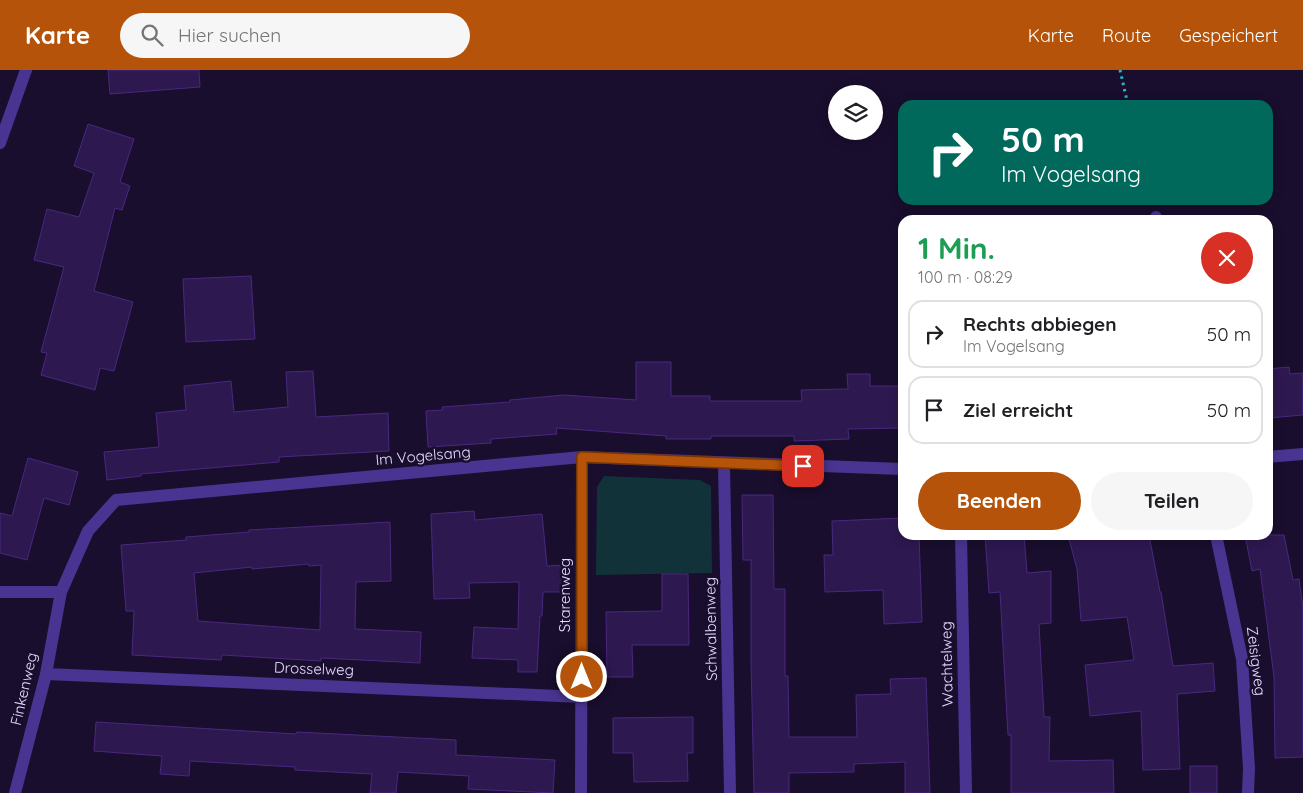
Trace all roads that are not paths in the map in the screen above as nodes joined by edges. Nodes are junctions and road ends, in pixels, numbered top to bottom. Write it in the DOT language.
graph roads {
  1 [pos="26,70"];
  2 [pos="0,143"];
  3 [pos="1303,454"];
  4 [pos="582,457"];
  5 [pos="1273,457"];
  6 [pos="724,464"];
  7 [pos="898,469"];
  8 [pos="961,540"];
  9 [pos="1217,540"];
  10 [pos="0,592"];
  11 [pos="61,592"];
  12 [pos="46,674"];
  13 [pos="582,697"];
  14 [pos="15,793"];
  15 [pos="581,793"];
  16 [pos="730,793"];
  17 [pos="966,793"];
  18 [pos="1248,793"];
  1 -- 2 [label="street"];
  3 -- 5 [label="street"];
  4 -- 6 [label="street, Im Vogelsang"];
  4 -- 11 [label="street, Im Vogelsang"];
  4 -- 13 [label="street, Starenweg"];
  6 -- 7 [label="street, Im Vogelsang"];
  6 -- 16 [label="street, Schwalbenweg"];
  8 -- 17 [label="street, Wachtelweg"];
  9 -- 18 [label="street, Zeisigweg"];
  10 -- 11 [label="street"];
  11 -- 12 [label="street, Finkenweg"];
  12 -- 13 [label="street, Drosselweg"];
  12 -- 14 [label="street, Finkenweg"];
  13 -- 15 [label="street, Starenweg"];
}
